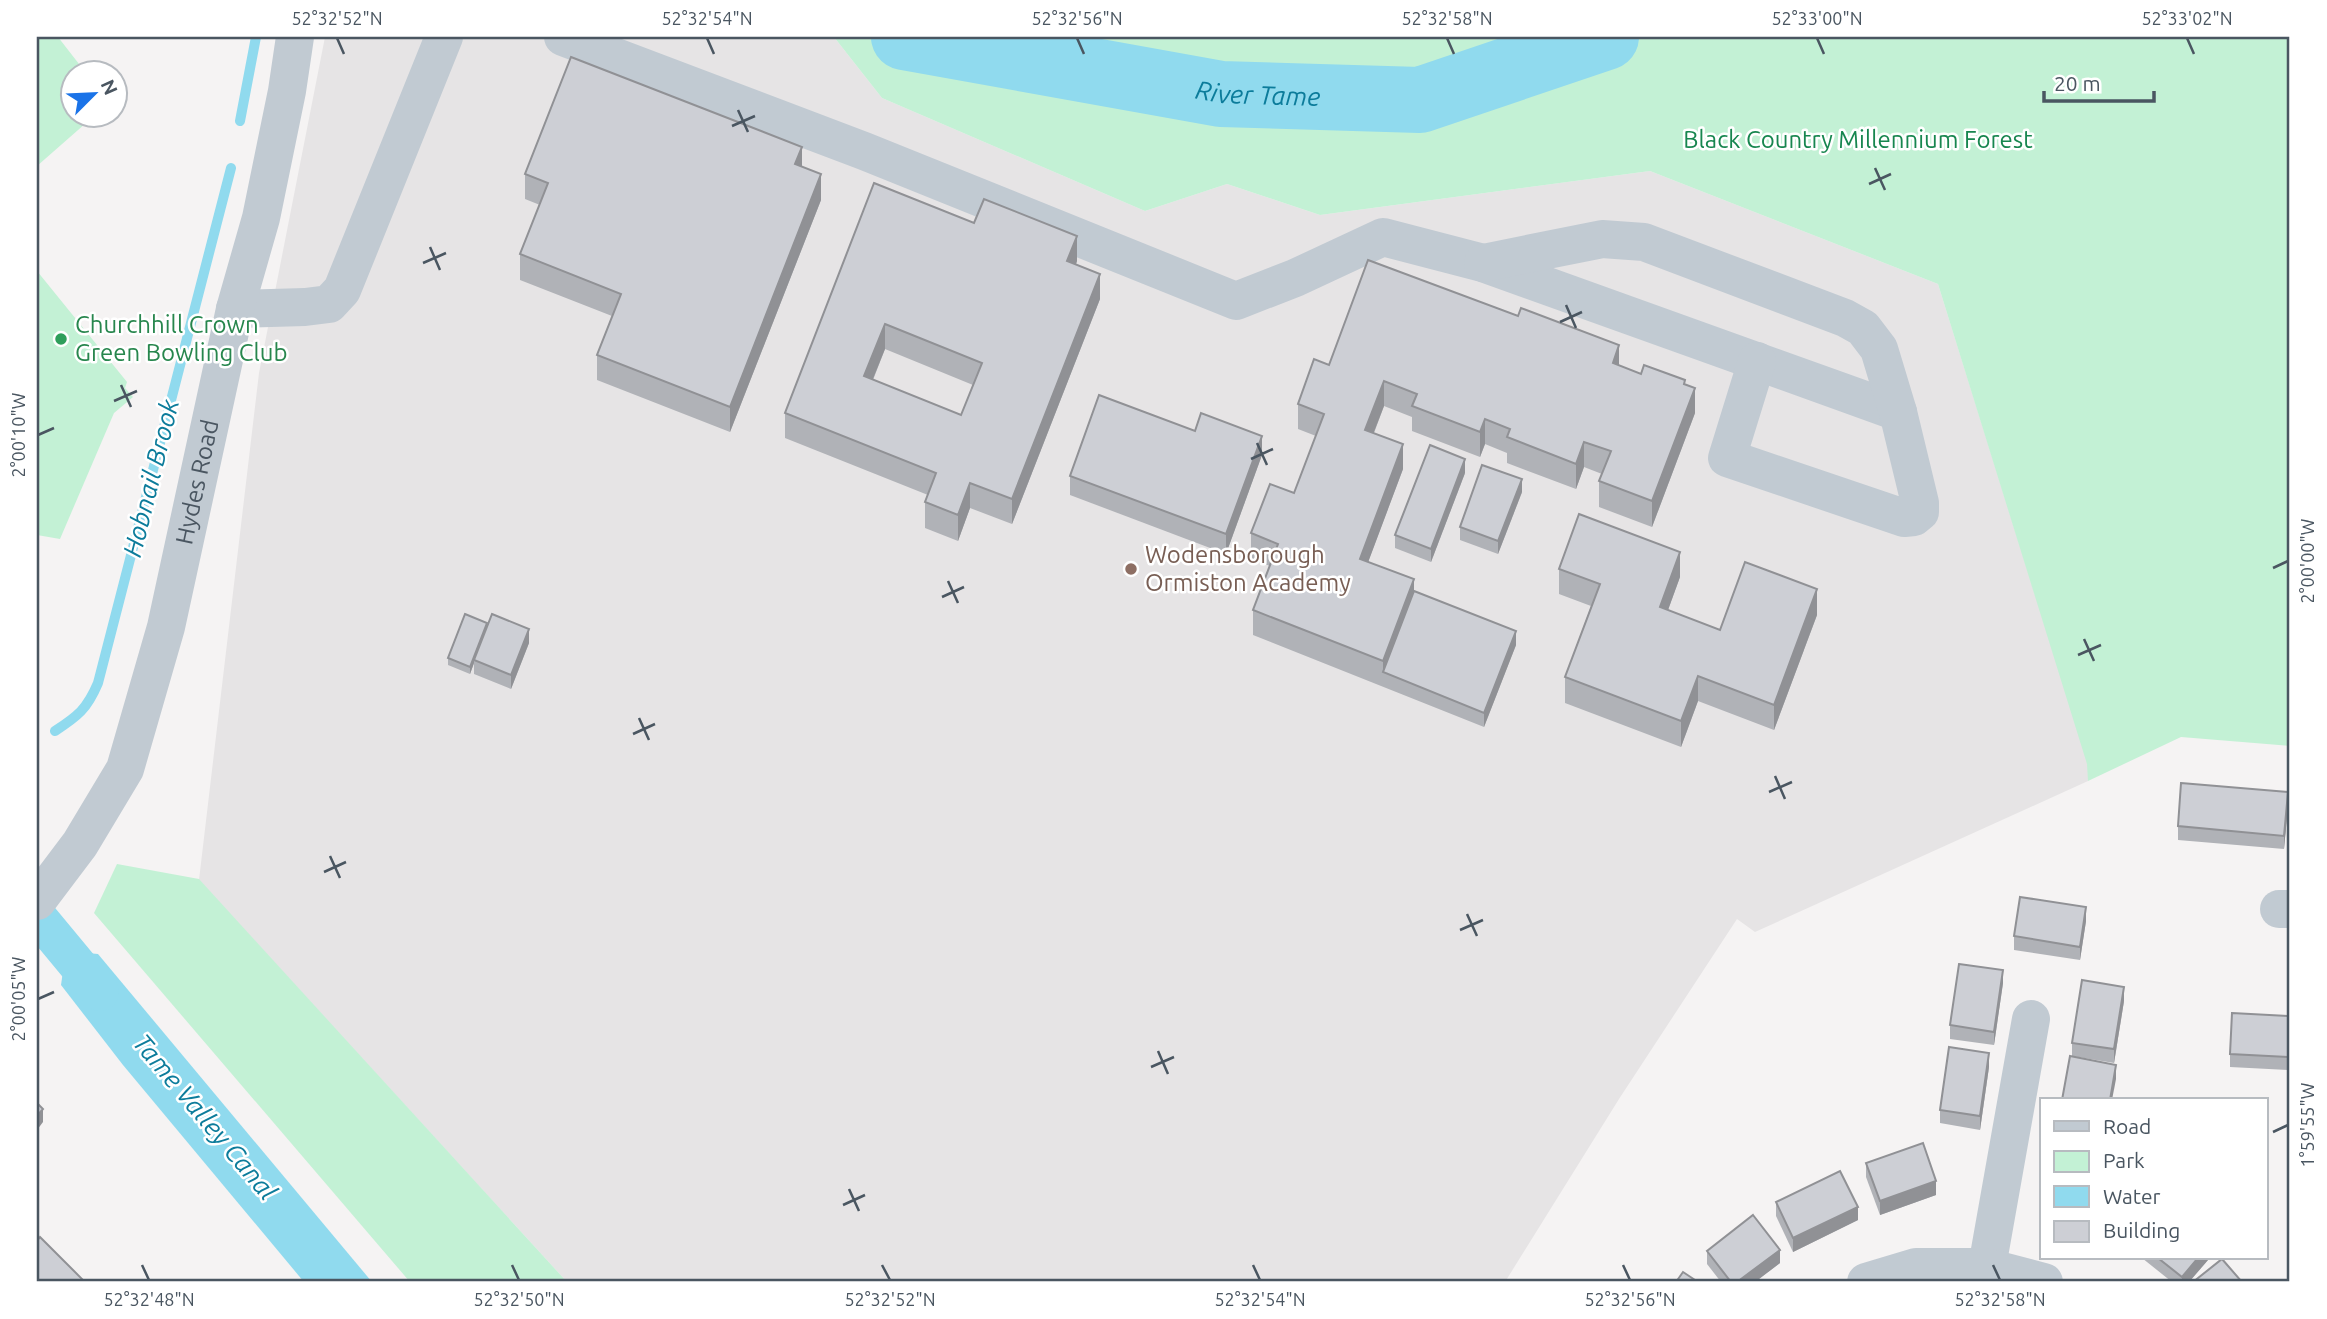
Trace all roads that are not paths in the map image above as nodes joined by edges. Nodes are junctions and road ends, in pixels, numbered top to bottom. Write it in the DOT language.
graph roads {
  1 [pos="295,37"];
  2 [pos="444,37"];
  3 [pos="564,37"];
  4 [pos="1483,263"];
  5 [pos="235,309"];
  6 [pos="1757,361"];
  7 [pos="1898,412"];
  8 [pos="37,901"];
  9 [pos="2031,1019"];
  10 [pos="1987,1266"];
  11 [pos="1866,1282"];
  12 [pos="2044,1282"];
  1 -- 5 [label="street, Hydes Road"];
  2 -- 5 [label="street"];
  3 -- 4 [label="street"];
  4 -- 6 [label="street"];
  4 -- 7 [label="street"];
  5 -- 8 [label="street, Hydes Road"];
  6 -- 7 [label="street"];
  6 -- 7 [label="street"];
  9 -- 10 [label="street"];
  10 -- 11 [label="street"];
  10 -- 12 [label="street"];
}
